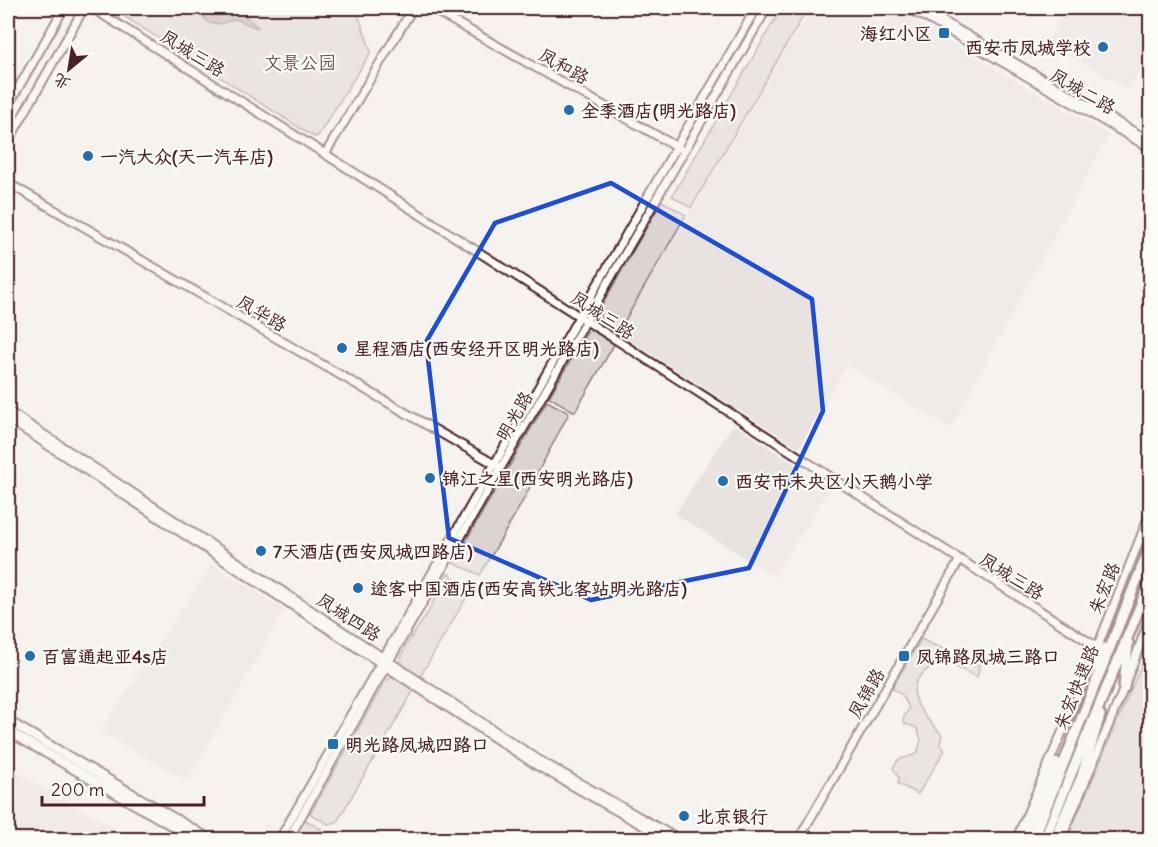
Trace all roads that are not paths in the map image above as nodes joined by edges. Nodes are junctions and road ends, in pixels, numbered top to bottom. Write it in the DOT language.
graph roads {
  1 [pos="64,8"];
  2 [pos="84,8"];
  3 [pos="92,8"];
  4 [pos="413,8"];
  5 [pos="430,8"];
  6 [pos="756,8"];
  7 [pos="767,8"];
  8 [pos="905,8"];
  9 [pos="920,8"];
  10 [pos="8,106"];
  11 [pos="1150,141"];
  12 [pos="8,142"];
  13 [pos="677,147"];
  14 [pos="1150,148"];
  15 [pos="684,151"];
  16 [pos="325,154"];
  17 [pos="8,183"];
  18 [pos="577,316"];
  19 [pos="587,322"];
  20 [pos="8,411"];
  21 [pos="8,419"];
  22 [pos="493,464"];
  23 [pos="501,468"];
  24 [pos="1150,513"];
  25 [pos="1150,547"];
  26 [pos="959,561"];
  27 [pos="1150,582"];
  28 [pos="1150,617"];
  29 [pos="1116,631"];
  30 [pos="1129,636"];
  31 [pos="1097,647"];
  32 [pos="384,662"];
  33 [pos="1085,679"];
  34 [pos="1096,682"];
  35 [pos="1107,687"];
  36 [pos="1124,688"];
  37 [pos="8,721"];
  38 [pos="8,731"];
  39 [pos="197,840"];
  40 [pos="211,840"];
  41 [pos="279,840"];
  42 [pos="288,840"];
  43 [pos="668,840"];
  44 [pos="680,840"];
  45 [pos="798,840"];
  46 [pos="1016,840"];
  47 [pos="1023,840"];
  48 [pos="1033,840"];
  49 [pos="1044,840"];
  50 [pos="1054,840"];
  51 [pos="1061,840"];
  1 -- 10 [label="street"];
  2 -- 12 [label="street"];
  3 -- 16 [label="street, 凤城三路"];
  4 -- 16 [label="street"];
  5 -- 13 [label="street, 凤和路"];
  6 -- 13 [label="street, 明光路"];
  7 -- 15 [label="street, 明光路"];
  8 -- 14 [label="street, 凤城二路"];
  9 -- 11 [label="street, 凤城二路"];
  13 -- 15 [label="street, 凤和路"];
  13 -- 18 [label="street, 明光路"];
  15 -- 19 [label="street, 明光路"];
  16 -- 18 [label="street, 凤城三路"];
  17 -- 22 [label="street, 凤华路"];
  18 -- 19 [label="street, 凤城三路"];
  18 -- 22 [label="street, 明光路"];
  19 -- 23 [label="street, 明光路"];
  19 -- 26 [label="street, 凤城三路"];
  20 -- 32 [label="street, 凤城四路"];
  21 -- 32 [label="street, 凤城四路"];
  22 -- 23 [label="street, 凤华路"];
  22 -- 32 [label="street, 明光路"];
  23 -- 32 [label="street, 明光路"];
  24 -- 31 [label="street, 朱宏路"];
  25 -- 29 [label="highway, 朱宏快速路"];
  26 -- 31 [label="street, 凤城三路"];
  26 -- 45 [label="street, 凤锦路"];
  27 -- 30 [label="highway, 朱宏快速路"];
  28 -- 36 [label="street"];
  29 -- 33 [label="highway"];
  29 -- 34 [label="highway, 朱宏快速路"];
  30 -- 35 [label="highway, 朱宏快速路"];
  30 -- 36 [label="highway"];
  31 -- 33 [label="street, 朱宏路"];
  32 -- 41 [label="street, 明光路"];
  32 -- 42 [label="street, 明光路"];
  32 -- 43 [label="street, 凤城四路"];
  32 -- 44 [label="street, 凤城四路"];
  33 -- 46 [label="street, 朱宏路"];
  34 -- 47 [label="highway"];
  34 -- 48 [label="highway, 朱宏快速路"];
  35 -- 49 [label="highway, 朱宏快速路"];
  35 -- 50 [label="highway"];
  36 -- 51 [label="street"];
  37 -- 40 [label="main road"];
  38 -- 39 [label="main road"];
}
